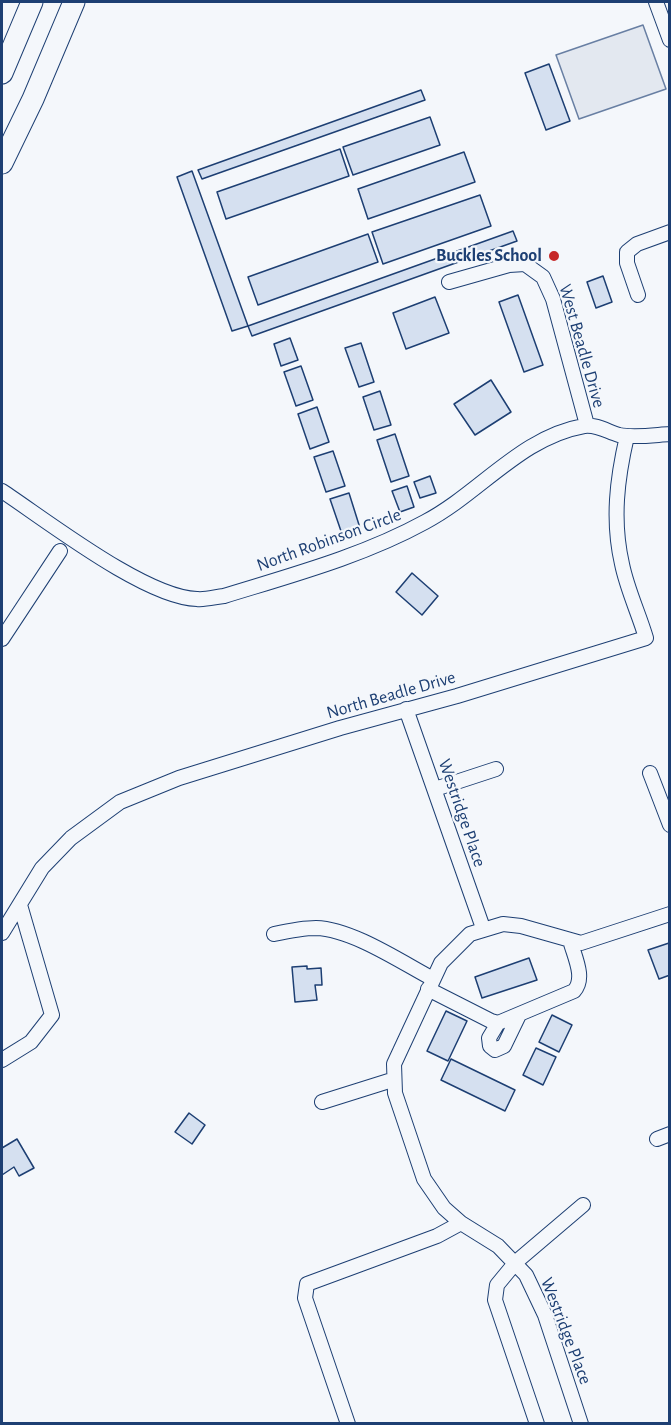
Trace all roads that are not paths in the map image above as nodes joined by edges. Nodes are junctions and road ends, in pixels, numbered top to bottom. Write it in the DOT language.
graph roads {
  1 [pos="32,2"];
  2 [pos="74,2"];
  3 [pos="656,2"];
  4 [pos="669,40"];
  5 [pos="2,73"];
  6 [pos="2,163"];
  7 [pos="669,232"];
  8 [pos="449,282"];
  9 [pos="638,295"];
  10 [pos="587,425"];
  11 [pos="669,434"];
  12 [pos="627,436"];
  13 [pos="2,490"];
  14 [pos="60,551"];
  15 [pos="2,639"];
  16 [pos="406,709"];
  17 [pos="496,769"];
  18 [pos="650,773"];
  19 [pos="435,789"];
  20 [pos="669,825"];
  21 [pos="20,905"];
  22 [pos="669,914"];
  23 [pos="483,928"];
  24 [pos="2,933"];
  25 [pos="274,934"];
  26 [pos="570,940"];
  27 [pos="430,984"];
  28 [pos="519,1015"];
  29 [pos="498,1023"];
  30 [pos="2,1060"];
  31 [pos="392,1080"];
  32 [pos="322,1102"];
  33 [pos="583,1205"];
  34 [pos="456,1218"];
  35 [pos="516,1262"];
  36 [pos="348,1424"];
  37 [pos="537,1424"];
  38 [pos="581,1424"];
  1 -- 5 [label="highway"];
  2 -- 6 [label="highway"];
  3 -- 4 [label="street"];
  7 -- 9 [label="street"];
  8 -- 10 [label="street, West Beadle Drive"];
  10 -- 12 [label="street"];
  10 -- 13 [label="street, North Robinson Circle"];
  11 -- 12 [label="street"];
  12 -- 16 [label="street, North Beadle Drive"];
  14 -- 15 [label="street"];
  16 -- 19 [label="street, Westridge Place"];
  16 -- 21 [label="street, North Beadle Drive"];
  17 -- 19 [label="street"];
  18 -- 20 [label="street"];
  19 -- 23 [label="street, Westridge Place"];
  21 -- 24 [label="street, North Beadle Drive"];
  21 -- 30 [label="street"];
  22 -- 26 [label="street"];
  23 -- 26 [label="street"];
  23 -- 27 [label="street"];
  25 -- 27 [label="street"];
  26 -- 28 [label="street"];
  27 -- 29 [label="street"];
  27 -- 31 [label="street"];
  28 -- 29 [label="street"];
  28 -- 29 [label="street"];
  31 -- 32 [label="street"];
  31 -- 34 [label="street, Westridge Place"];
  33 -- 35 [label="street"];
  34 -- 35 [label="street, Westridge Place"];
  34 -- 36 [label="street"];
  35 -- 37 [label="street"];
  35 -- 38 [label="street, Westridge Place"];
}
